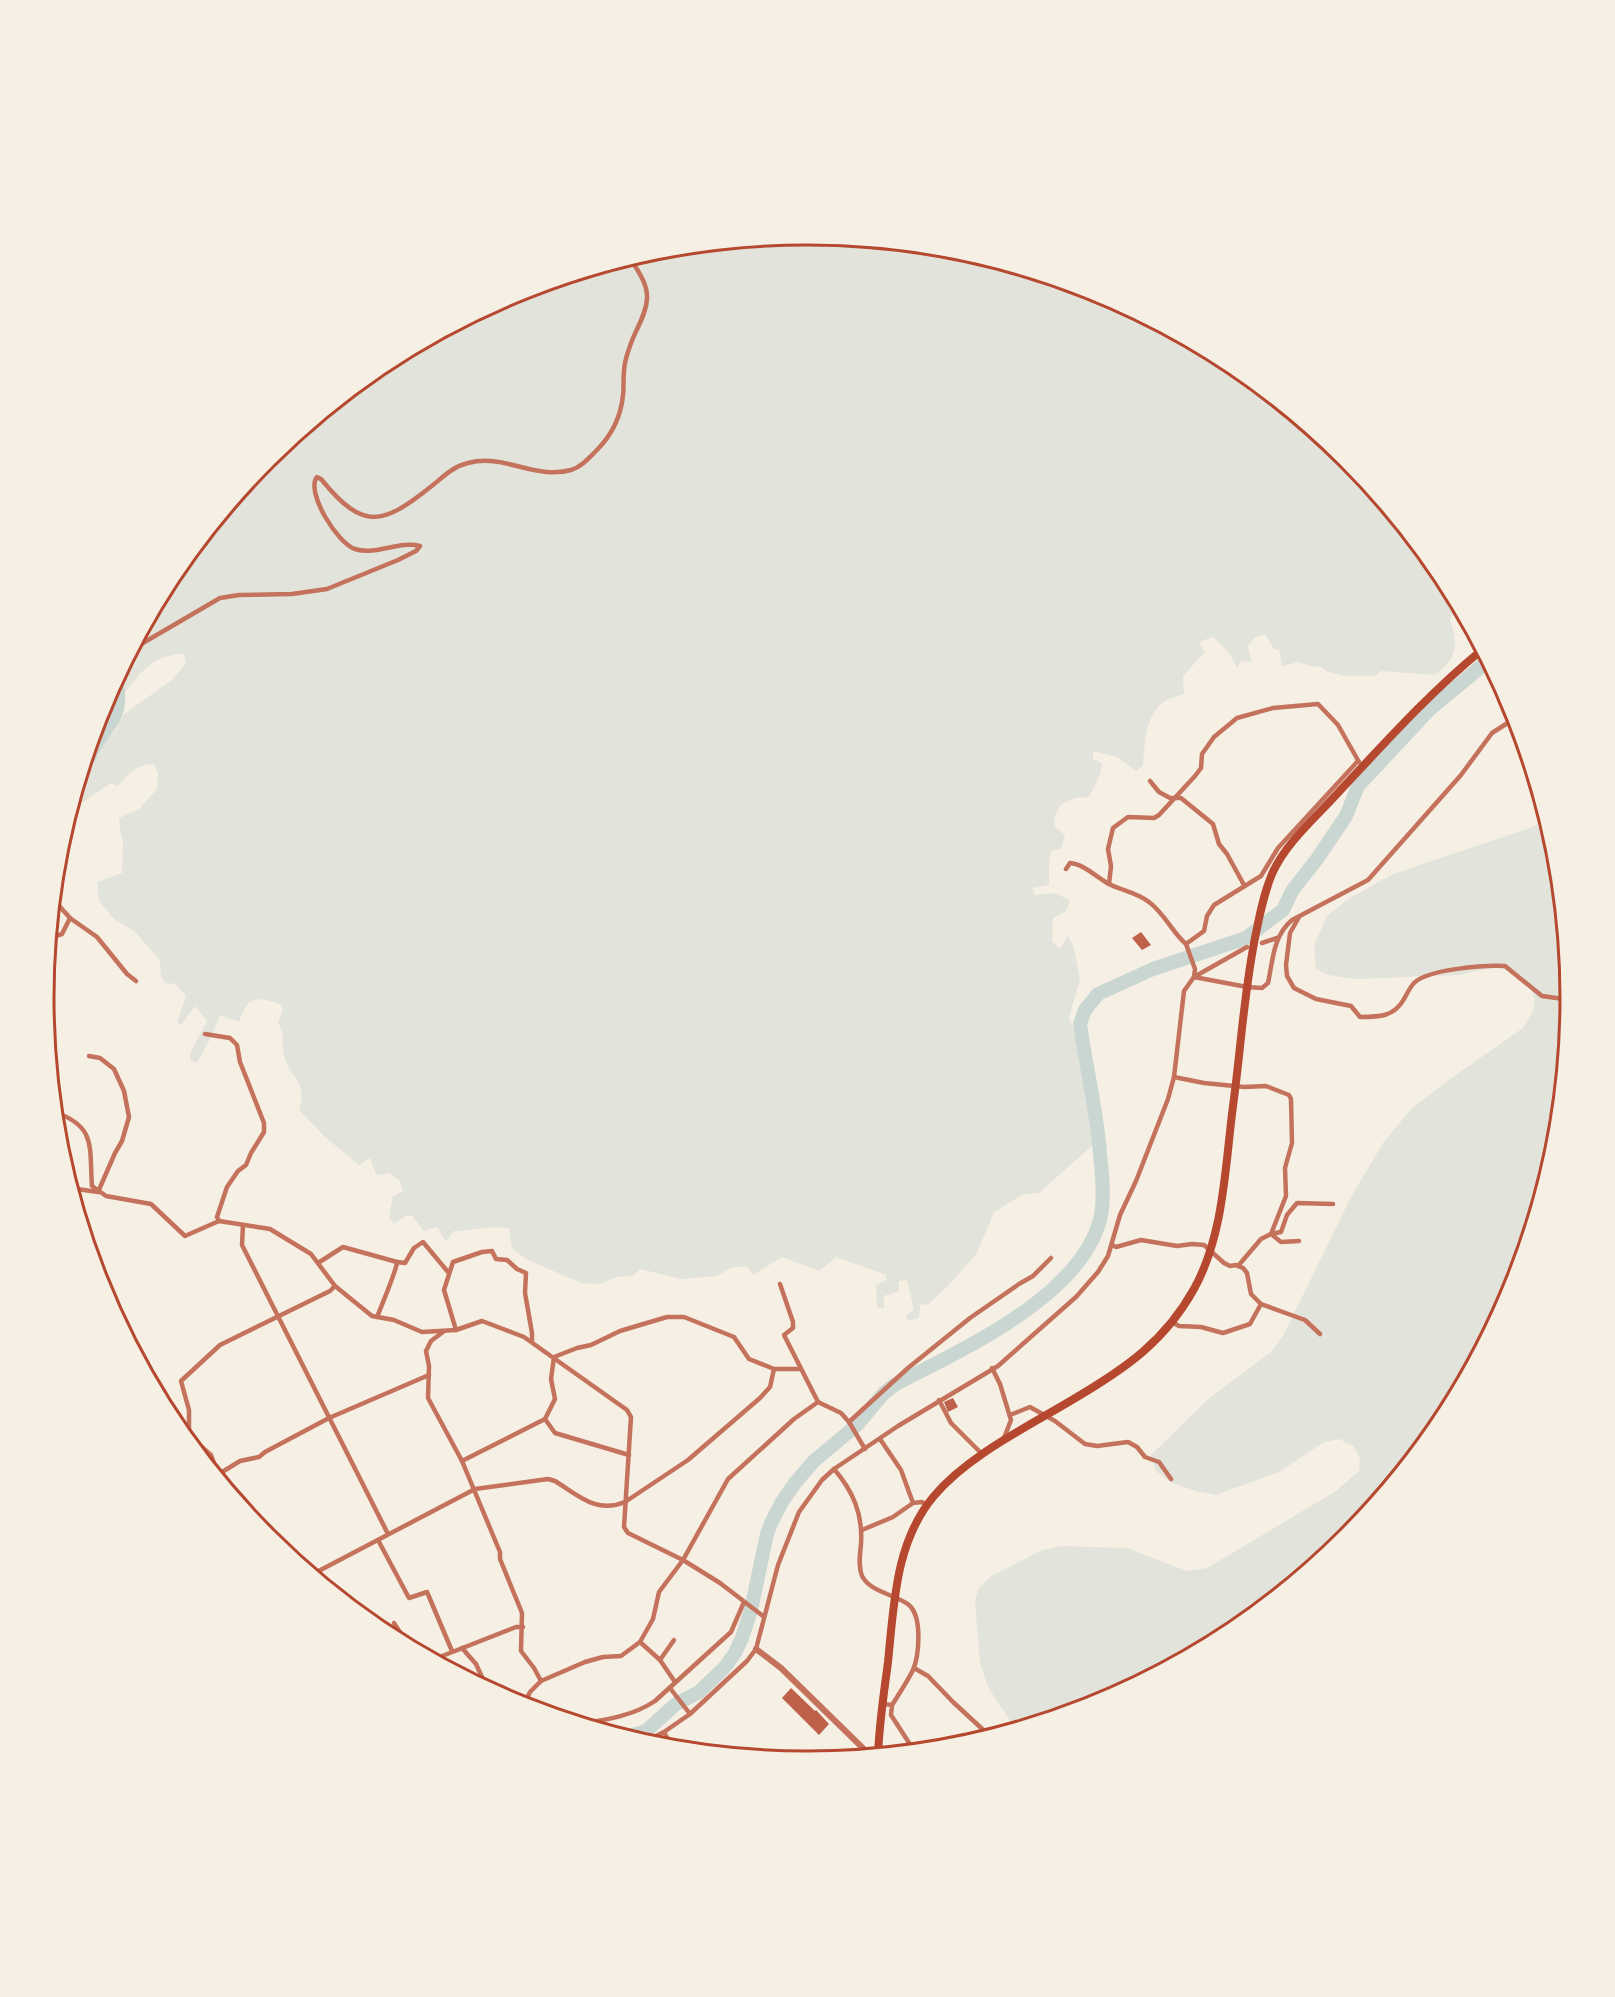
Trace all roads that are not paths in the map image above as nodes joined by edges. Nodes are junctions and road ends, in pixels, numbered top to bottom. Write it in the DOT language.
graph roads {
  1 [pos="634,265"];
  2 [pos="144,643"];
  3 [pos="1477,654"];
  4 [pos="1509,722"];
  5 [pos="1361,764"];
  6 [pos="1150,781"];
  7 [pos="1175,798"];
  8 [pos="1066,869"];
  9 [pos="1109,884"];
  10 [pos="1244,885"];
  11 [pos="59,907"];
  12 [pos="1299,917"];
  13 [pos="69,918"];
  14 [pos="57,935"];
  15 [pos="1277,938"];
  16 [pos="1255,944"];
  17 [pos="1186,946"];
  18 [pos="1194,976"];
  19 [pos="136,981"];
  20 [pos="1246,987"];
  21 [pos="1561,999"];
  22 [pos="205,1034"];
  23 [pos="88,1056"];
  24 [pos="1174,1077"];
  25 [pos="1236,1086"];
  26 [pos="63,1115"];
  27 [pos="79,1189"];
  28 [pos="99,1192"];
  29 [pos="1333,1204"];
  30 [pos="219,1221"];
  31 [pos="243,1224"];
  32 [pos="1271,1234"];
  33 [pos="1299,1241"];
  34 [pos="1112,1245"];
  35 [pos="1211,1251"];
  36 [pos="1051,1258"];
  37 [pos="396,1262"];
  38 [pos="318,1263"];
  39 [pos="1238,1266"];
  40 [pos="448,1272"];
  41 [pos="780,1284"];
  42 [pos="335,1286"];
  43 [pos="1261,1304"];
  44 [pos="278,1316"];
  45 [pos="377,1317"];
  46 [pos="1172,1322"];
  47 [pos="456,1330"];
  48 [pos="443,1332"];
  49 [pos="1320,1334"];
  50 [pos="532,1342"];
  51 [pos="554,1357"];
  52 [pos="992,1368"];
  53 [pos="774,1369"];
  54 [pos="801,1369"];
  55 [pos="429,1375"];
  56 [pos="939,1400"];
  57 [pos="818,1402"];
  58 [pos="1010,1415"];
  59 [pos="1045,1417"];
  60 [pos="329,1418"];
  61 [pos="545,1419"];
  62 [pos="850,1423"];
  63 [pos="188,1426"];
  64 [pos="880,1439"];
  65 [pos="1004,1441"];
  66 [pos="865,1449"];
  67 [pos="629,1455"];
  68 [pos="983,1455"];
  69 [pos="462,1461"];
  70 [pos="834,1469"];
  71 [pos="222,1472"];
  72 [pos="1171,1479"];
  73 [pos="475,1489"];
  74 [pos="625,1502"];
  75 [pos="914,1503"];
  76 [pos="927,1505"];
  77 [pos="862,1530"];
  78 [pos="388,1534"];
  79 [pos="378,1540"];
  80 [pos="683,1560"];
  81 [pos="318,1571"];
  82 [pos="895,1597"];
  83 [pos="744,1602"];
  84 [pos="764,1616"];
  85 [pos="394,1623"];
  86 [pos="523,1627"];
  87 [pos="399,1631"];
  88 [pos="674,1640"];
  89 [pos="640,1641"];
  90 [pos="462,1648"];
  91 [pos="756,1649"];
  92 [pos="452,1651"];
  93 [pos="441,1656"];
  94 [pos="660,1660"];
  95 [pos="914,1668"];
  96 [pos="482,1678"];
  97 [pos="541,1681"];
  98 [pos="675,1682"];
  99 [pos="672,1690"];
  100 [pos="527,1698"];
  101 [pos="883,1704"];
  102 [pos="892,1706"];
  103 [pos="690,1714"];
  104 [pos="596,1721"];
  105 [pos="985,1730"];
  106 [pos="664,1732"];
  107 [pos="655,1737"];
  108 [pos="668,1739"];
  109 [pos="911,1745"];
  110 [pos="879,1748"];
  111 [pos="864,1749"];
  1 -- 2 [label="street"];
  3 -- 5 [label="main road"];
  4 -- 12 [label="street"];
  5 -- 7 [label="street"];
  5 -- 10 [label="street"];
  5 -- 16 [label="main road"];
  6 -- 7 [label="street"];
  7 -- 9 [label="street"];
  7 -- 10 [label="street"];
  8 -- 9 [label="street"];
  9 -- 17 [label="street"];
  10 -- 17 [label="street"];
  11 -- 13 [label="street"];
  12 -- 15 [label="street"];
  12 -- 21 [label="street"];
  13 -- 14 [label="street"];
  13 -- 19 [label="street"];
  15 -- 16 [label="street"];
  15 -- 20 [label="street"];
  16 -- 18 [label="street"];
  16 -- 20 [label="main road"];
  17 -- 18 [label="street"];
  18 -- 20 [label="street"];
  18 -- 24 [label="street"];
  20 -- 25 [label="main road"];
  22 -- 30 [label="street"];
  23 -- 28 [label="street"];
  24 -- 25 [label="street"];
  24 -- 34 [label="street"];
  25 -- 32 [label="street"];
  25 -- 35 [label="main road"];
  26 -- 28 [label="street"];
  27 -- 28 [label="street"];
  28 -- 30 [label="street"];
  29 -- 32 [label="street"];
  30 -- 31 [label="street"];
  31 -- 38 [label="street"];
  31 -- 44 [label="street"];
  32 -- 33 [label="street"];
  32 -- 39 [label="street"];
  34 -- 35 [label="street"];
  34 -- 52 [label="street"];
  35 -- 39 [label="street"];
  35 -- 46 [label="main road"];
  36 -- 62 [label="street"];
  37 -- 38 [label="street"];
  37 -- 40 [label="street"];
  37 -- 45 [label="street"];
  38 -- 42 [label="street"];
  39 -- 43 [label="street"];
  40 -- 47 [label="street"];
  40 -- 50 [label="street"];
  41 -- 54 [label="street"];
  42 -- 44 [label="street"];
  42 -- 45 [label="street"];
  43 -- 46 [label="street"];
  43 -- 49 [label="street"];
  44 -- 60 [label="street"];
  44 -- 63 [label="street"];
  45 -- 48 [label="street"];
  46 -- 59 [label="main road"];
  47 -- 48 [label="street"];
  47 -- 50 [label="street"];
  48 -- 55 [label="street"];
  50 -- 51 [label="street"];
  51 -- 53 [label="street"];
  51 -- 61 [label="street"];
  51 -- 67 [label="street"];
  52 -- 56 [label="street"];
  52 -- 58 [label="street"];
  53 -- 54 [label="street"];
  53 -- 74 [label="street"];
  54 -- 57 [label="street"];
  55 -- 60 [label="street"];
  55 -- 69 [label="street"];
  56 -- 64 [label="street"];
  56 -- 68 [label="street"];
  57 -- 62 [label="street"];
  57 -- 80 [label="street"];
  58 -- 59 [label="street"];
  58 -- 65 [label="street"];
  59 -- 65 [label="main road"];
  59 -- 72 [label="street"];
  60 -- 71 [label="street"];
  60 -- 78 [label="street"];
  61 -- 67 [label="street"];
  61 -- 69 [label="street"];
  62 -- 66 [label="street"];
  64 -- 66 [label="street"];
  64 -- 75 [label="street"];
  65 -- 68 [label="main road"];
  66 -- 70 [label="street"];
  67 -- 74 [label="street"];
  68 -- 76 [label="main road"];
  69 -- 73 [label="street"];
  70 -- 77 [label="street"];
  70 -- 84 [label="street"];
  73 -- 74 [label="street"];
  73 -- 78 [label="street"];
  73 -- 86 [label="street"];
  74 -- 80 [label="street"];
  75 -- 76 [label="street"];
  75 -- 77 [label="street"];
  76 -- 82 [label="main road"];
  77 -- 82 [label="street"];
  78 -- 79 [label="street"];
  79 -- 81 [label="street"];
  79 -- 92 [label="street"];
  80 -- 83 [label="street"];
  80 -- 89 [label="street"];
  82 -- 95 [label="street"];
  82 -- 101 [label="main road"];
  83 -- 84 [label="street"];
  83 -- 98 [label="street"];
  84 -- 91 [label="street"];
  85 -- 87 [label="street"];
  86 -- 90 [label="street"];
  86 -- 97 [label="street"];
  88 -- 94 [label="street"];
  89 -- 94 [label="street"];
  89 -- 97 [label="street"];
  90 -- 92 [label="street"];
  90 -- 96 [label="street"];
  91 -- 103 [label="street"];
  91 -- 111 [label="street"];
  92 -- 93 [label="street"];
  94 -- 98 [label="street"];
  95 -- 102 [label="street"];
  95 -- 105 [label="street"];
  97 -- 100 [label="street"];
  98 -- 99 [label="street"];
  99 -- 103 [label="street"];
  99 -- 104 [label="street"];
  101 -- 102 [label="street"];
  101 -- 110 [label="main road"];
  102 -- 109 [label="street"];
  103 -- 106 [label="street"];
  106 -- 107 [label="street"];
  106 -- 108 [label="street"];
}
